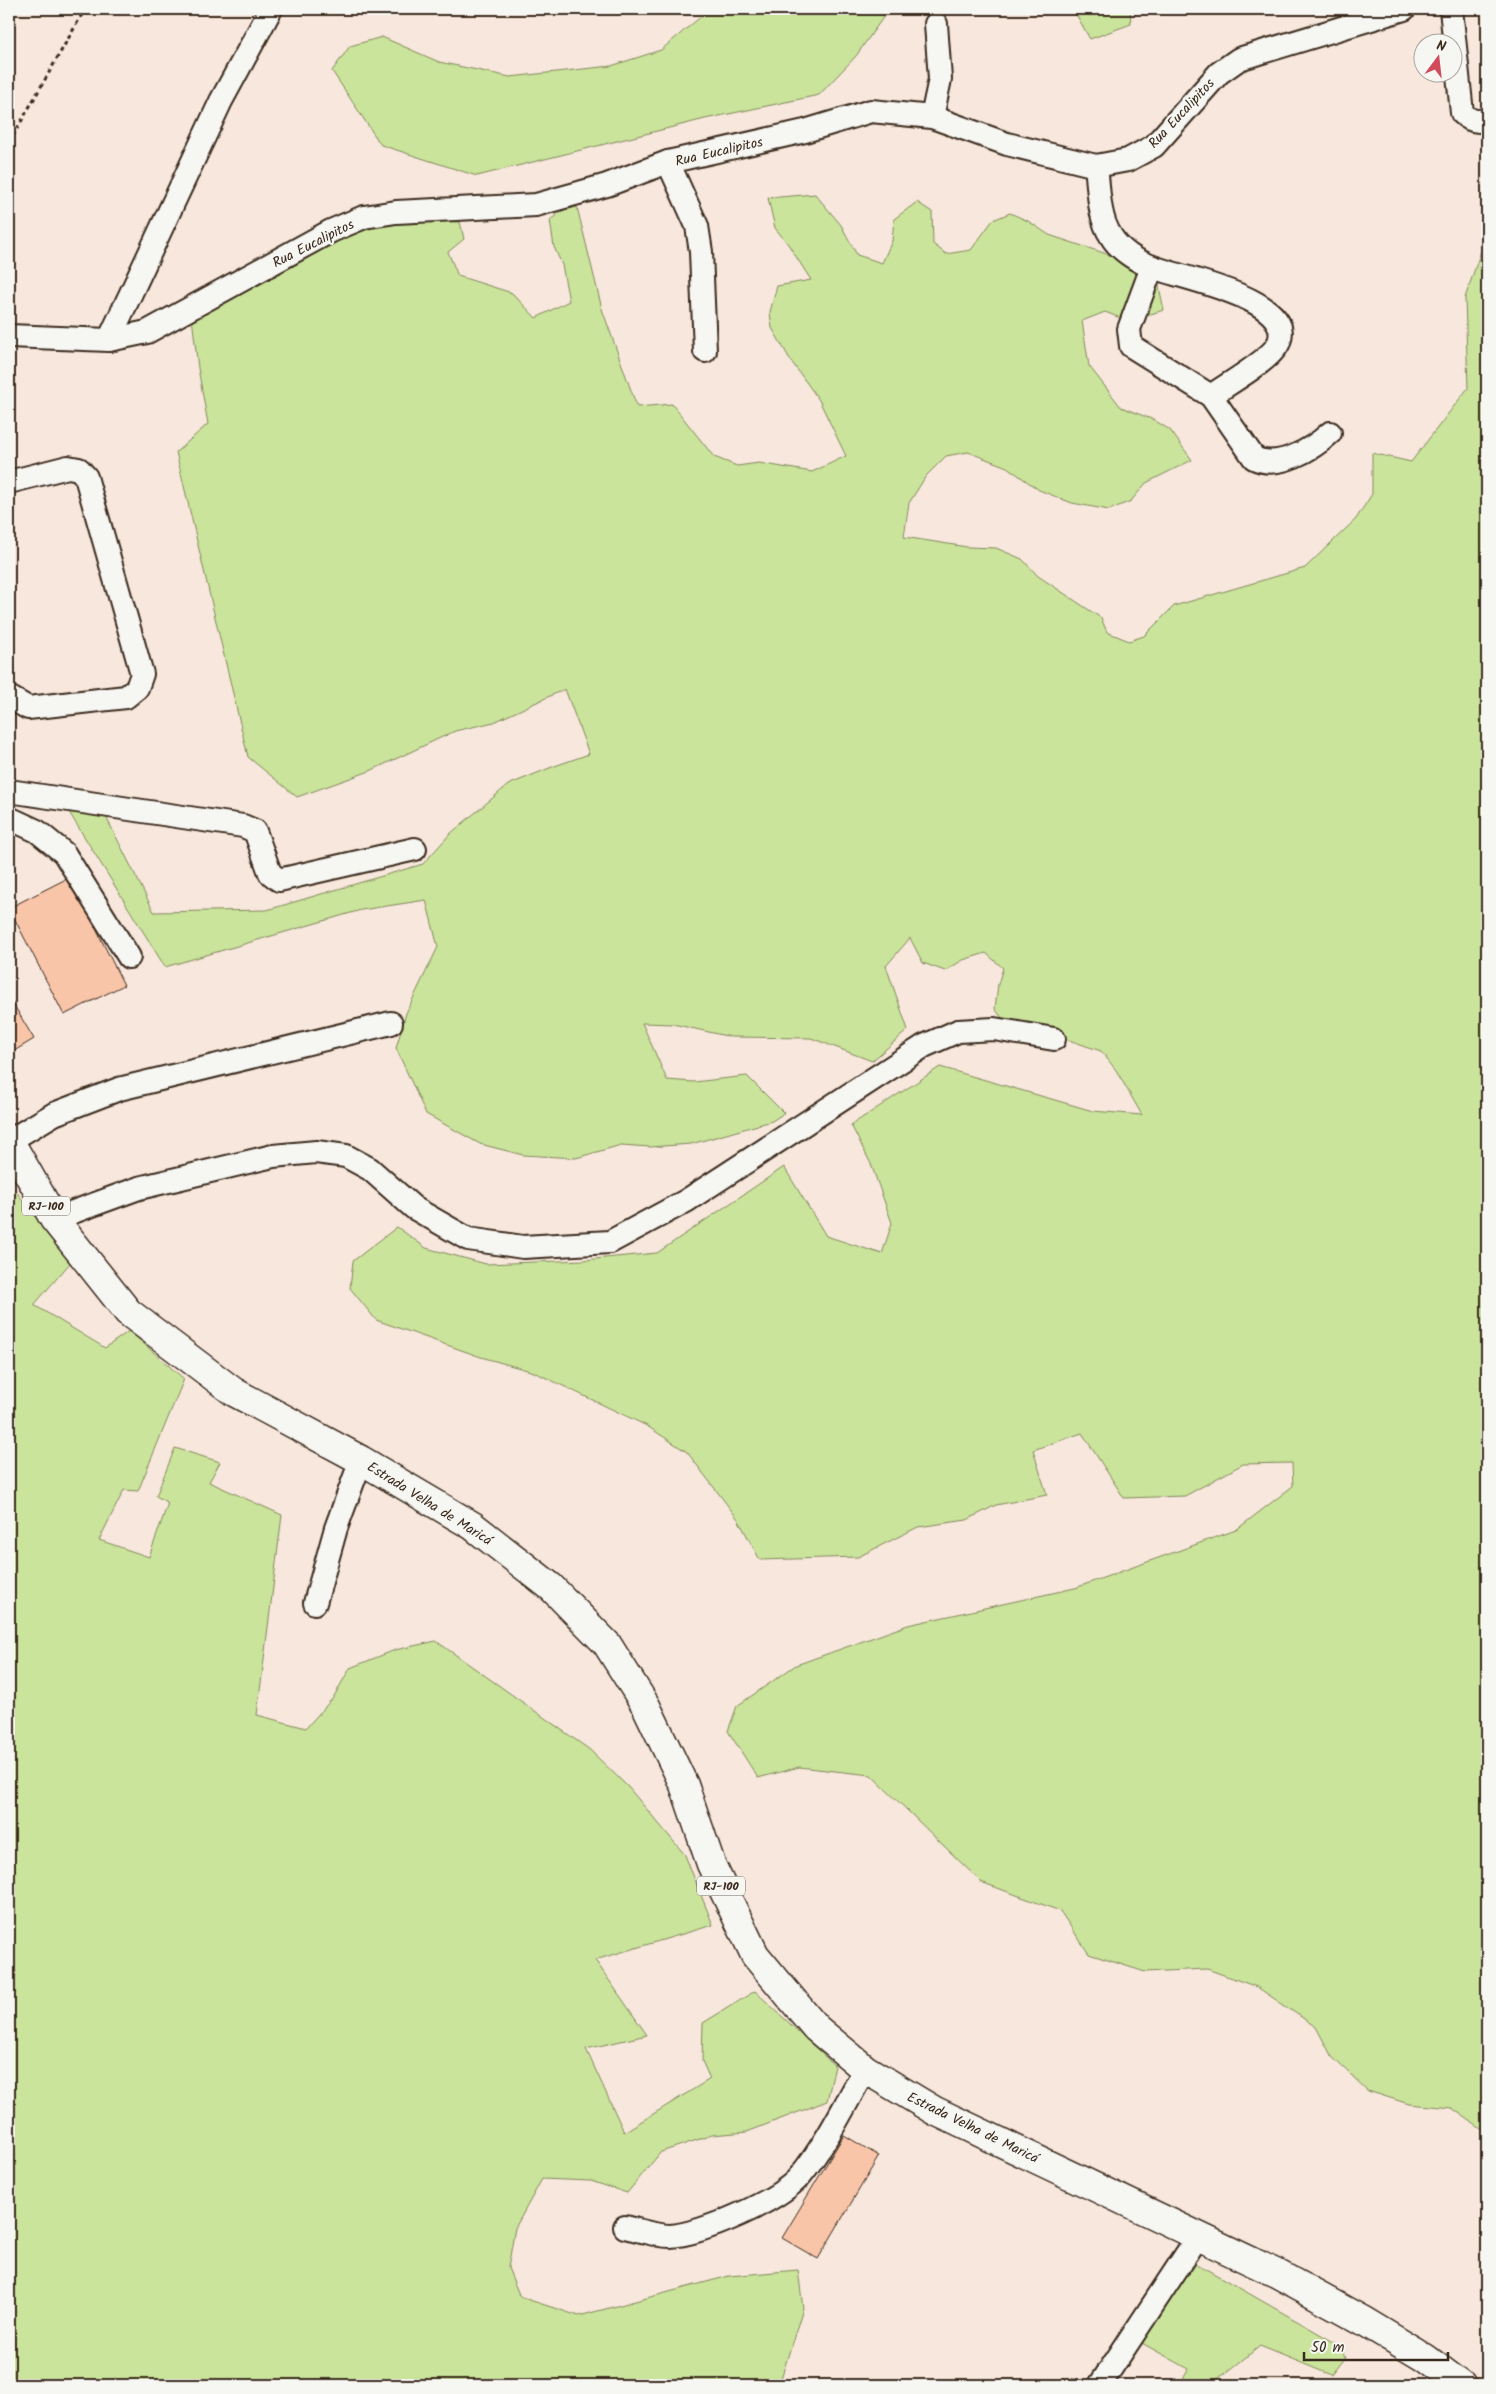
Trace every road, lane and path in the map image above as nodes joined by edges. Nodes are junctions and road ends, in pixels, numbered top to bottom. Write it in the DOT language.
graph roads {
  1 [pos="85,9"];
  2 [pos="271,9"];
  3 [pos="1404,9"];
  4 [pos="1451,9"];
  5 [pos="936,24"];
  6 [pos="932,116"];
  7 [pos="1487,119"];
  8 [pos="9,143"];
  9 [pos="668,162"];
  10 [pos="1096,166"];
  11 [pos="1152,267"];
  12 [pos="9,336"];
  13 [pos="109,340"];
  14 [pos="705,351"];
  15 [pos="1211,396"];
  16 [pos="1330,432"];
  17 [pos="9,482"];
  18 [pos="9,697"];
  19 [pos="9,791"];
  20 [pos="9,818"];
  21 [pos="414,849"];
  22 [pos="129,957"];
  23 [pos="391,1024"];
  24 [pos="1054,1040"];
  25 [pos="9,1140"];
  26 [pos="54,1219"];
  27 [pos="361,1460"];
  28 [pos="315,1603"];
  29 [pos="865,2069"];
  30 [pos="625,2226"];
  31 [pos="1199,2235"];
  32 [pos="1100,2385"];
  33 [pos="1461,2385"];
  1 -- 8 [label="path"];
  2 -- 13 [label="street"];
  3 -- 10 [label="street, Rua Eucalipitos"];
  4 -- 7 [label="street"];
  5 -- 6 [label="street"];
  6 -- 9 [label="street, Rua Eucalipitos"];
  6 -- 10 [label="street, Rua Eucalipitos"];
  9 -- 13 [label="street, Rua Eucalipitos"];
  9 -- 14 [label="street"];
  10 -- 11 [label="street"];
  11 -- 15 [label="street"];
  11 -- 15 [label="street"];
  12 -- 13 [label="street, Rua Eucalipitos"];
  15 -- 16 [label="street"];
  17 -- 18 [label="street"];
  19 -- 21 [label="street"];
  20 -- 22 [label="street"];
  23 -- 25 [label="street"];
  24 -- 26 [label="street"];
  25 -- 26 [label="main road, Estrada Velha de Maricá / RJ-100"];
  26 -- 27 [label="main road, Estrada Velha de Maricá / RJ-100"];
  27 -- 28 [label="street"];
  27 -- 29 [label="main road, Estrada Velha de Maricá / RJ-100"];
  29 -- 30 [label="street"];
  29 -- 31 [label="main road, Estrada Velha de Maricá / RJ-100"];
  31 -- 32 [label="street"];
  31 -- 33 [label="main road, Estrada Velha de Maricá / RJ-100"];
}
